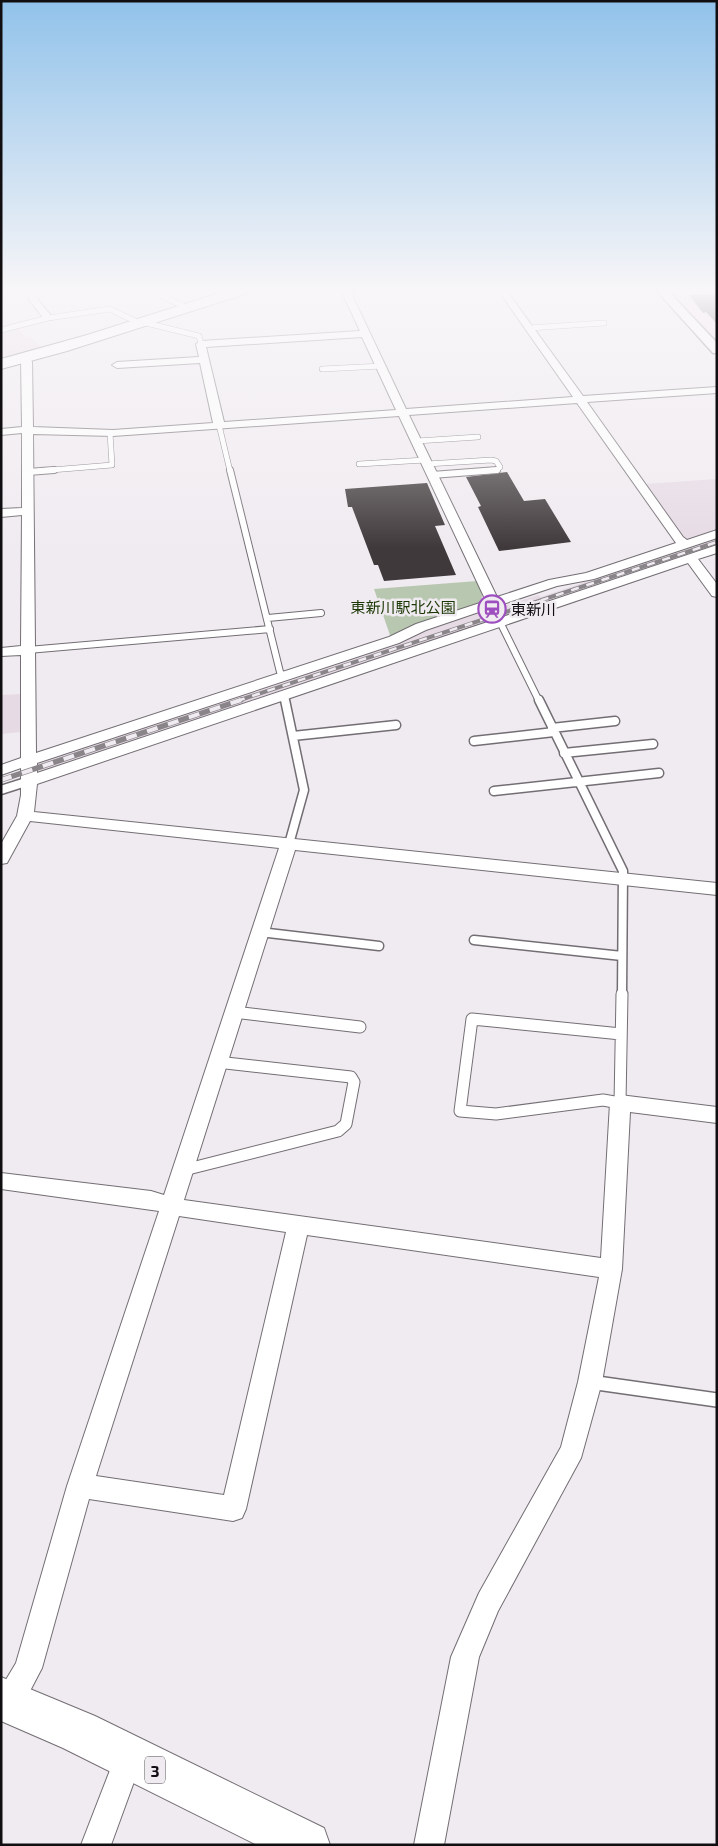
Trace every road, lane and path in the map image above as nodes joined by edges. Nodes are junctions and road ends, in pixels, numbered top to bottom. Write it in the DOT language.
graph roads {
  1 [pos="27,376"];
  2 [pos="208,376"];
  3 [pos="387,376"];
  4 [pos="562,376"];
  5 [pos="717,390"];
  6 [pos="579,400"];
  7 [pos="403,412"];
  8 [pos="219,426"];
  9 [pos="28,430"];
  10 [pos="1,432"];
  11 [pos="110,433"];
  12 [pos="478,437"];
  13 [pos="417,441"];
  14 [pos="359,464"];
  15 [pos="428,466"];
  16 [pos="28,472"];
  17 [pos="29,511"];
  18 [pos="1,513"];
  19 [pos="717,534"];
  20 [pos="717,549"];
  21 [pos="688,551"];
  22 [pos="717,593"];
  23 [pos="495,602"];
  24 [pos="321,613"];
  25 [pos="268,618"];
  26 [pos="500,622"];
  27 [pos="270,629"];
  28 [pos="28,650"];
  29 [pos="1,652"];
  30 [pos="284,677"];
  31 [pos="282,695"];
  32 [pos="615,722"];
  33 [pos="396,725"];
  34 [pos="553,730"];
  35 [pos="293,736"];
  36 [pos="474,741"];
  37 [pos="654,744"];
  38 [pos="564,753"];
  39 [pos="28,761"];
  40 [pos="1,770"];
  41 [pos="659,773"];
  42 [pos="29,781"];
  43 [pos="578,782"];
  44 [pos="1,790"];
  45 [pos="494,791"];
  46 [pos="25,816"];
  47 [pos="289,844"];
  48 [pos="1,859"];
  49 [pos="624,879"];
  50 [pos="717,889"];
  51 [pos="260,932"];
  52 [pos="474,940"];
  53 [pos="379,946"];
  54 [pos="622,956"];
  55 [pos="234,1012"];
  56 [pos="360,1027"];
  57 [pos="621,1034"];
  58 [pos="217,1062"];
  59 [pos="620,1103"];
  60 [pos="717,1115"];
  61 [pos="181,1171"];
  62 [pos="1,1181"];
  63 [pos="170,1206"];
  64 [pos="298,1225"];
  65 [pos="611,1269"];
  66 [pos="590,1382"];
  67 [pos="717,1400"];
  68 [pos="80,1486"];
  69 [pos="5,1700"];
  70 [pos="130,1757"];
  71 [pos="96,1845"];
  72 [pos="307,1845"];
  73 [pos="429,1845"];
  1 -- 9 [label="street"];
  2 -- 8 [label="street"];
  3 -- 7 [label="street"];
  4 -- 6 [label="street"];
  5 -- 6 [label="street"];
  6 -- 7 [label="street"];
  6 -- 21 [label="street"];
  7 -- 8 [label="street"];
  7 -- 13 [label="street"];
  8 -- 11 [label="street"];
  8 -- 25 [label="lane"];
  9 -- 10 [label="street"];
  9 -- 11 [label="street"];
  9 -- 16 [label="street"];
  11 -- 16 [label="lane"];
  12 -- 13 [label="lane"];
  13 -- 15 [label="street"];
  14 -- 15 [label="lane"];
  15 -- 15 [label="lane"];
  15 -- 23 [label="street"];
  16 -- 17 [label="street"];
  17 -- 18 [label="street"];
  17 -- 28 [label="street"];
  19 -- 21 [label="street"];
  20 -- 21 [label="street"];
  21 -- 22 [label="street"];
  21 -- 23 [label="street"];
  21 -- 26 [label="street"];
  23 -- 30 [label="street"];
  24 -- 25 [label="lane"];
  25 -- 27 [label="lane"];
  26 -- 31 [label="street"];
  26 -- 34 [label="lane"];
  27 -- 28 [label="lane"];
  27 -- 30 [label="lane"];
  28 -- 29 [label="street"];
  28 -- 39 [label="street"];
  30 -- 39 [label="street"];
  31 -- 35 [label="lane"];
  31 -- 42 [label="street"];
  32 -- 34 [label="lane"];
  33 -- 35 [label="lane"];
  34 -- 36 [label="lane"];
  34 -- 38 [label="lane"];
  35 -- 47 [label="lane"];
  37 -- 38 [label="lane"];
  38 -- 43 [label="lane"];
  39 -- 40 [label="street"];
  39 -- 42 [label="street"];
  41 -- 43 [label="lane"];
  42 -- 44 [label="lane"];
  42 -- 46 [label="street"];
  43 -- 45 [label="lane"];
  43 -- 49 [label="lane"];
  46 -- 47 [label="street"];
  46 -- 48 [label="street"];
  47 -- 49 [label="street"];
  47 -- 51 [label="street"];
  49 -- 50 [label="street"];
  49 -- 54 [label="lane"];
  51 -- 53 [label="lane"];
  51 -- 55 [label="street"];
  52 -- 54 [label="lane"];
  54 -- 57 [label="lane"];
  55 -- 56 [label="lane"];
  55 -- 58 [label="street"];
  57 -- 59 [label="lane"];
  57 -- 59 [label="lane"];
  58 -- 61 [label="street"];
  58 -- 61 [label="lane"];
  59 -- 60 [label="street"];
  59 -- 65 [label="street"];
  61 -- 63 [label="street"];
  62 -- 63 [label="street"];
  63 -- 64 [label="street"];
  63 -- 68 [label="street"];
  64 -- 65 [label="street"];
  64 -- 68 [label="street"];
  65 -- 66 [label="street"];
  66 -- 67 [label="lane"];
  66 -- 73 [label="street"];
  68 -- 69 [label="street"];
  69 -- 70 [label="main road, 3"];
  70 -- 71 [label="street"];
  70 -- 72 [label="main road, 3"];
}
